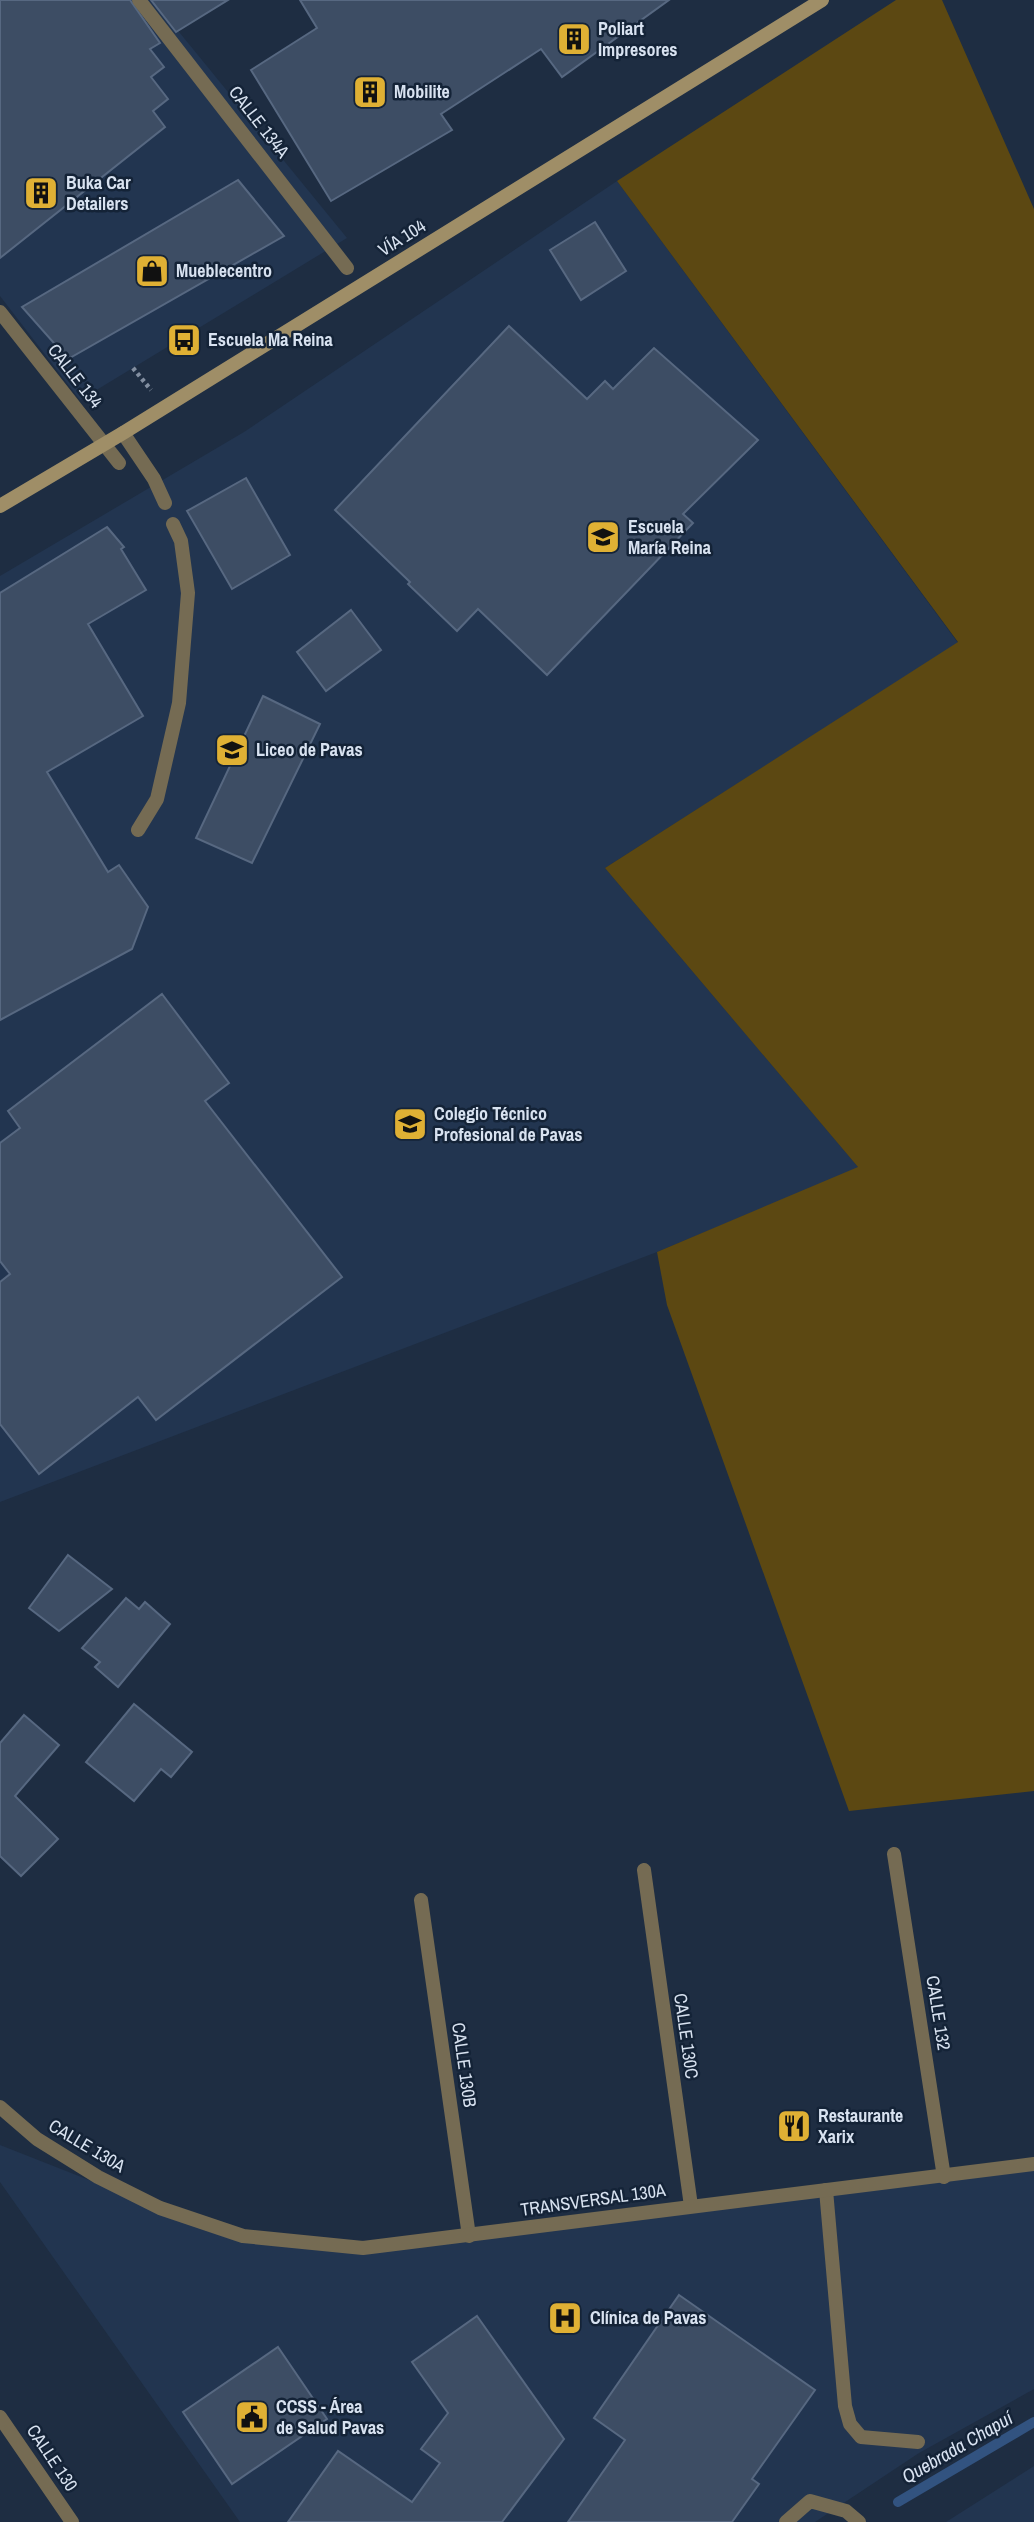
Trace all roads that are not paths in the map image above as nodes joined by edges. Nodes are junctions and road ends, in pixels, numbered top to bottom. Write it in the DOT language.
graph roads {
  1 [pos="139,0"];
  2 [pos="822,0"];
  3 [pos="347,268"];
  4 [pos="0,312"];
  5 [pos="123,433"];
  6 [pos="104,443"];
  7 [pos="119,463"];
  8 [pos="164,503"];
  9 [pos="0,506"];
  10 [pos="173,524"];
  11 [pos="138,830"];
  12 [pos="894,1854"];
  13 [pos="644,1870"];
  14 [pos="421,1900"];
  15 [pos="0,2107"];
  16 [pos="1034,2164"];
  17 [pos="944,2177"];
  18 [pos="826,2190"];
  19 [pos="691,2206"];
  20 [pos="160,2208"];
  21 [pos="469,2236"];
  22 [pos="0,2417"];
  23 [pos="918,2442"];
  24 [pos="72,2522"];
  25 [pos="786,2522"];
  26 [pos="859,2522"];
  1 -- 3 [label="street, CALLE 134A"];
  2 -- 5 [label="main road, VÍA 104"];
  4 -- 6 [label="street, CALLE 134"];
  5 -- 6 [label="main road, VÍA 104"];
  5 -- 8 [label="street"];
  6 -- 7 [label="street, CALLE 134"];
  6 -- 9 [label="main road, VÍA 104"];
  10 -- 11 [label="street"];
  12 -- 17 [label="street, CALLE 132"];
  13 -- 19 [label="street, CALLE 130C"];
  14 -- 21 [label="street, CALLE 130B"];
  15 -- 20 [label="street, CALLE 130A"];
  16 -- 17 [label="street, TRANSVERSAL 130A"];
  17 -- 18 [label="street, TRANSVERSAL 130A"];
  18 -- 19 [label="street, TRANSVERSAL 130A"];
  18 -- 23 [label="street"];
  19 -- 21 [label="street, TRANSVERSAL 130A"];
  20 -- 21 [label="street, TRANSVERSAL 130A"];
  22 -- 24 [label="street, CALLE 130"];
  25 -- 26 [label="street"];
}
